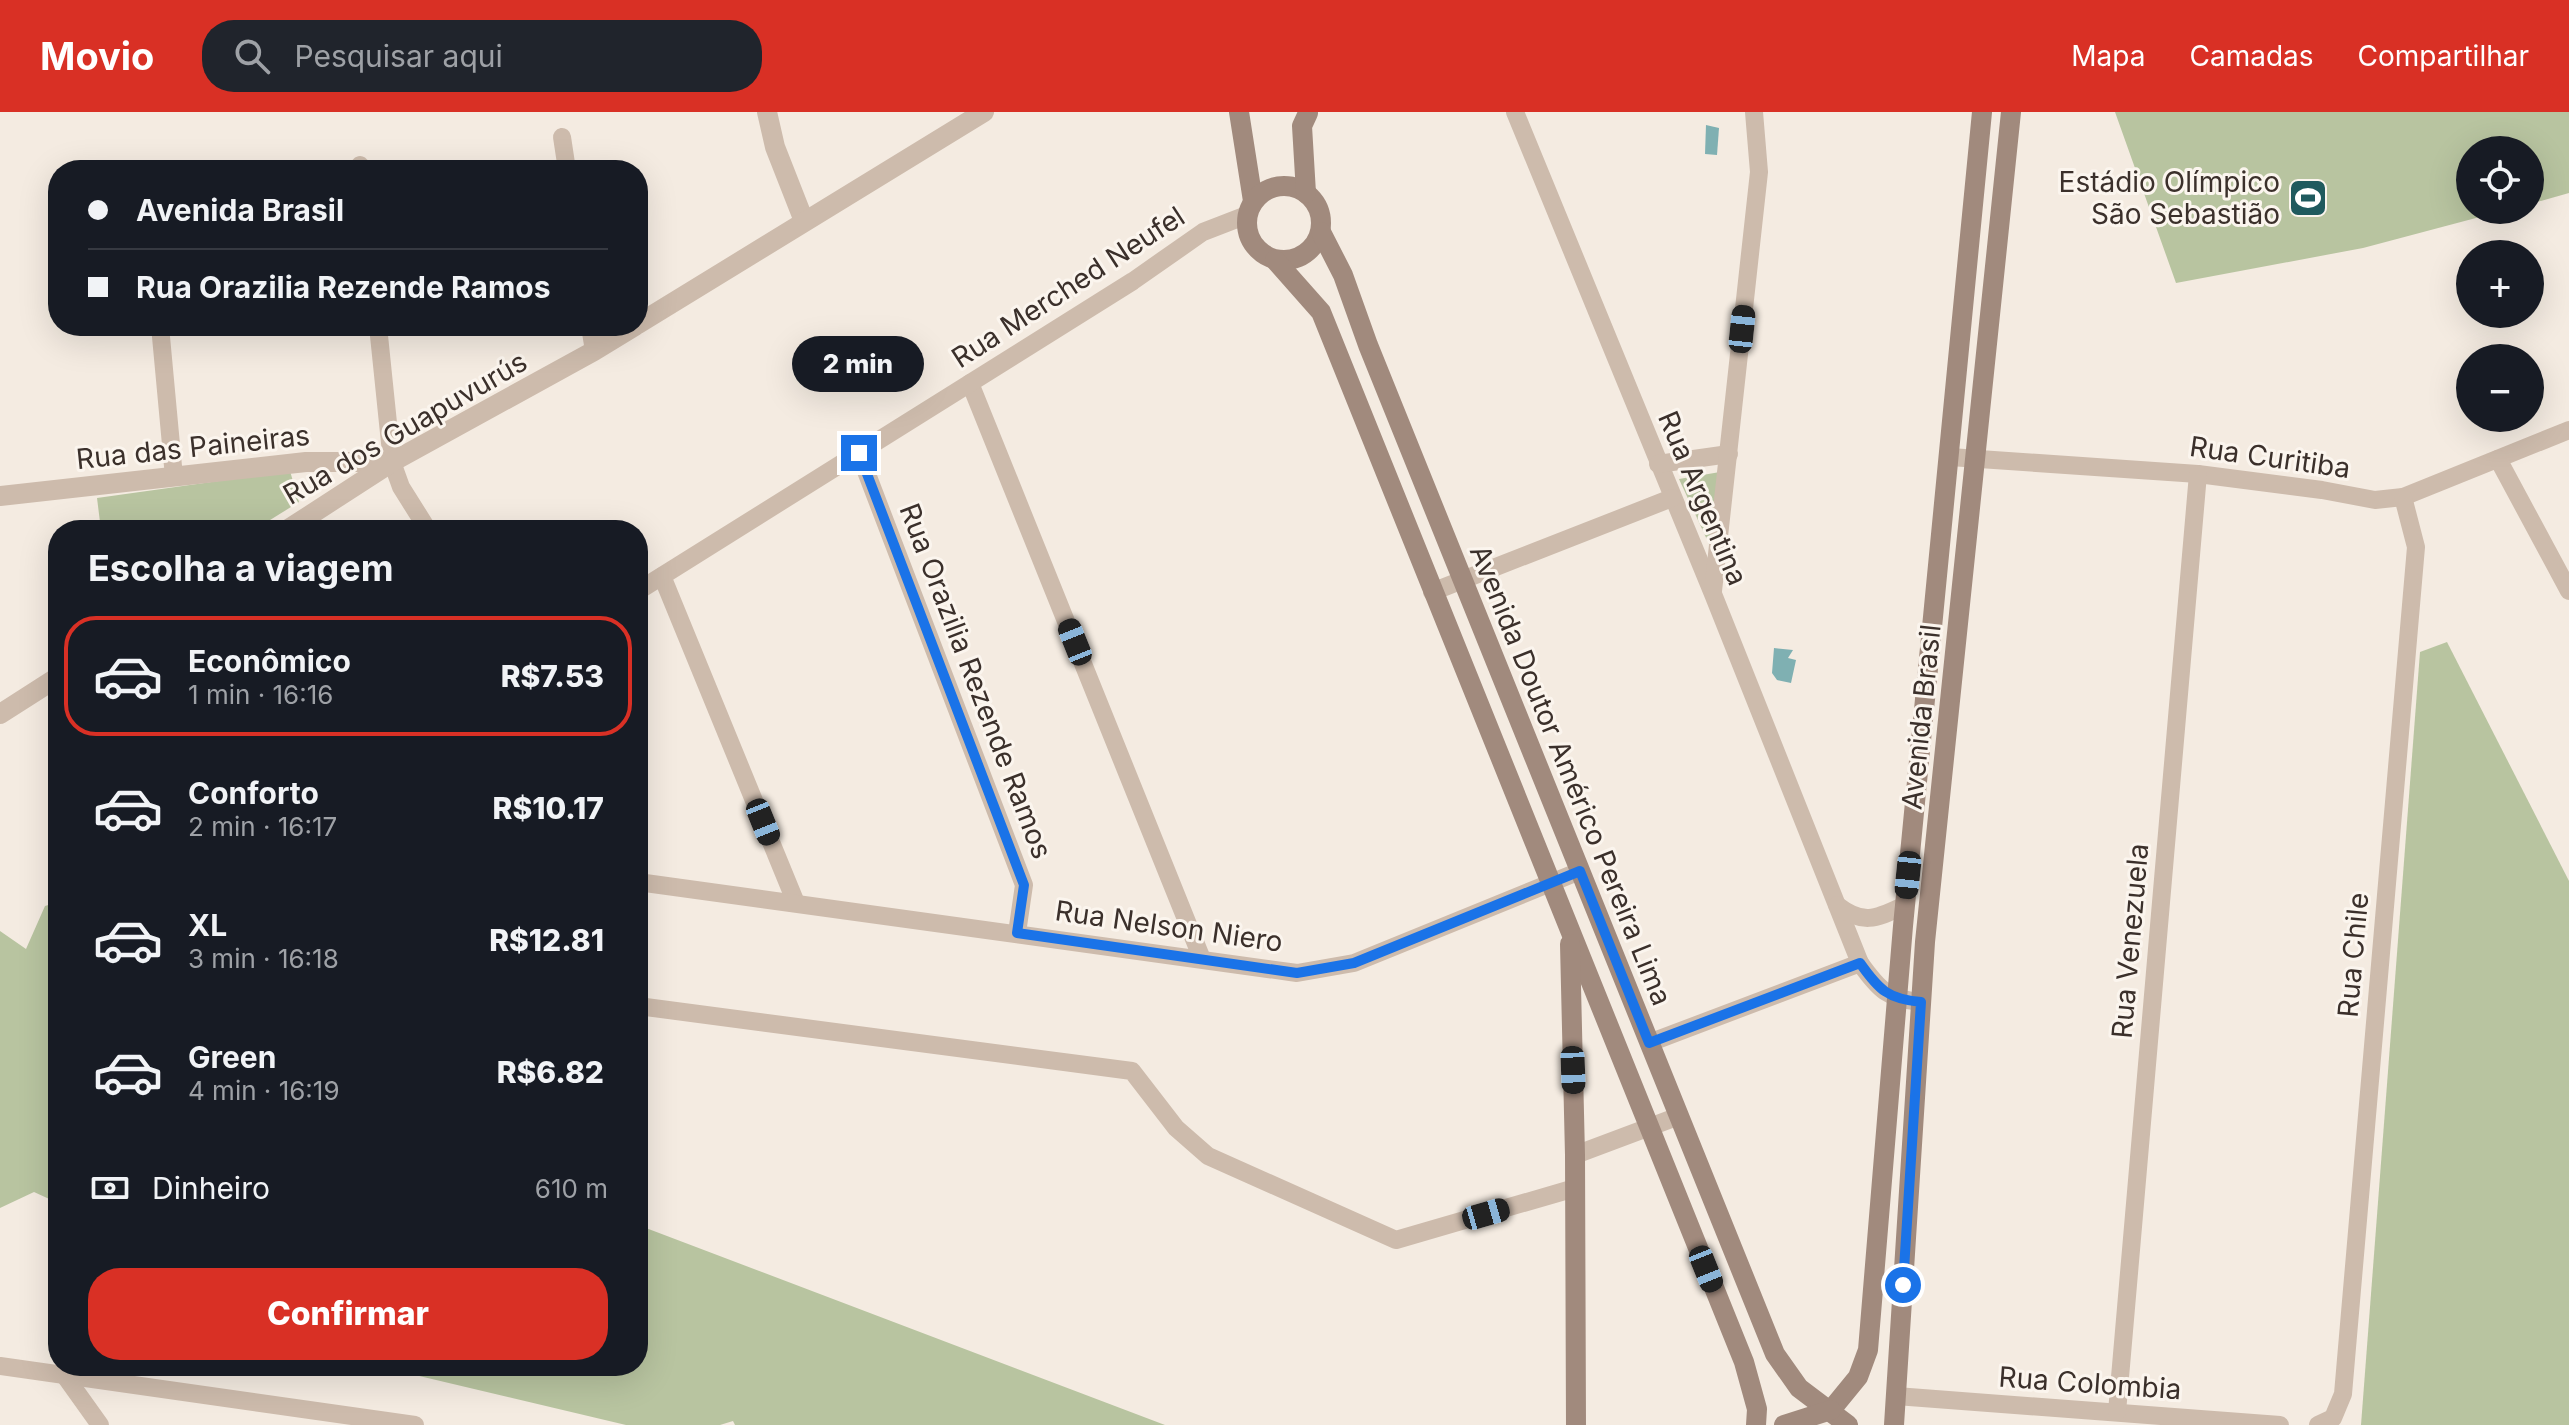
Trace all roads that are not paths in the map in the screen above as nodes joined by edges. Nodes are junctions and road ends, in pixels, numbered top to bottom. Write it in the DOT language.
graph roads {
  1 [pos="767,112"];
  2 [pos="984,112"];
  3 [pos="1239,112"];
  4 [pos="1307,112"];
  5 [pos="1515,112"];
  6 [pos="1754,112"];
  7 [pos="1982,112"];
  8 [pos="2011,112"];
  9 [pos="562,137"];
  10 [pos="565,160"];
  11 [pos="1306,193"];
  12 [pos="1250,208"];
  13 [pos="804,221"];
  14 [pos="1321,232"];
  15 [pos="1275,260"];
  16 [pos="648,318"];
  17 [pos="161,336"];
  18 [pos="379,336"];
  19 [pos="592,336"];
  20 [pos="618,336"];
  21 [pos="594,351"];
  22 [pos="970,383"];
  23 [pos="2569,430"];
  24 [pos="859,453"];
  25 [pos="1729,454"];
  26 [pos="1950,457"];
  27 [pos="1976,459"];
  28 [pos="2498,459"];
  29 [pos="392,462"];
  30 [pos="1658,464"];
  31 [pos="2198,474"];
  32 [pos="174,477"];
  33 [pos="0,496"];
  34 [pos="2403,497"];
  35 [pos="1672,498"];
  36 [pos="302,520"];
  37 [pos="422,520"];
  38 [pos="662,576"];
  39 [pos="1462,580"];
  40 [pos="648,585"];
  41 [pos="2569,591"];
  42 [pos="1432,592"];
  43 [pos="1713,594"];
  44 [pos="48,683"];
  45 [pos="0,714"];
  46 [pos="1580,871"];
  47 [pos="1551,882"];
  48 [pos="648,883"];
  49 [pos="796,903"];
  50 [pos="1837,905"];
  51 [pos="1905,905"];
  52 [pos="1570,928"];
  53 [pos="1017,933"];
  54 [pos="1202,959"];
  55 [pos="1860,963"];
  56 [pos="1897,999"];
  57 [pos="1921,1002"];
  58 [pos="648,1007"];
  59 [pos="1649,1043"];
  60 [pos="1679,1116"];
  61 [pos="1650,1127"];
  62 [pos="1575,1155"];
  63 [pos="1575,1188"];
  64 [pos="1881,1196"];
  65 [pos="1909,1202"];
  66 [pos="1715,1205"];
  67 [pos="1685,1216"];
  68 [pos="0,1366"];
  69 [pos="48,1373"];
  70 [pos="65,1376"];
  71 [pos="1896,1396"];
  72 [pos="1831,1410"];
  73 [pos="2117,1412"];
  74 [pos="372,1421"];
  75 [pos="2168,1421"];
  76 [pos="2326,1421"];
  77 [pos="100,1425"];
  78 [pos="415,1425"];
  79 [pos="1576,1425"];
  80 [pos="1756,1425"];
  81 [pos="1784,1425"];
  82 [pos="1848,1425"];
  83 [pos="1894,1425"];
  84 [pos="2280,1425"];
  1 -- 13 [label="street"];
  2 -- 13 [label="street, Rua dos Guapuvurús"];
  3 -- 12 [label="main road"];
  4 -- 11 [label="main road"];
  5 -- 30 [label="street, Rua Argentina"];
  6 -- 25 [label="street"];
  7 -- 26 [label="main road, Avenida Brasil"];
  8 -- 27 [label="main road, Avenida Brasil"];
  9 -- 10 [label="street"];
  11 -- 12 [label="main road"];
  11 -- 14 [label="main road"];
  12 -- 15 [label="main road"];
  12 -- 22 [label="street, Rua Merched Neufel"];
  13 -- 16 [label="street, Rua dos Guapuvurús"];
  14 -- 15 [label="main road"];
  14 -- 39 [label="main road, Avenida Doutor Américo Pereira Lima"];
  15 -- 42 [label="main road, Avenida Doutor Américo Pereira Lima"];
  17 -- 32 [label="street"];
  18 -- 29 [label="street"];
  19 -- 21 [label="street"];
  20 -- 21 [label="street, Rua dos Guapuvurús"];
  21 -- 29 [label="street, Rua dos Guapuvurús"];
  22 -- 24 [label="street, Rua Merched Neufel"];
  22 -- 54 [label="street"];
  23 -- 28 [label="street, Rua Curitiba"];
  24 -- 38 [label="street, Rua Merched Neufel"];
  24 -- 53 [label="street, Rua Orazilia Rezende Ramos"];
  25 -- 30 [label="street"];
  25 -- 43 [label="street"];
  26 -- 27 [label="street, Rua Curitiba"];
  26 -- 51 [label="main road, Avenida Brasil"];
  27 -- 31 [label="street, Rua Curitiba"];
  27 -- 57 [label="main road, Avenida Brasil"];
  28 -- 34 [label="street, Rua Curitiba"];
  28 -- 41 [label="street"];
  29 -- 32 [label="street, Rua das Paineiras"];
  29 -- 36 [label="street, Rua dos Guapuvurús"];
  29 -- 37 [label="street"];
  30 -- 35 [label="street, Rua Argentina"];
  31 -- 34 [label="street, Rua Curitiba"];
  31 -- 73 [label="street, Rua Venezuela"];
  32 -- 33 [label="street, Rua das Paineiras"];
  34 -- 76 [label="street, Rua Chile"];
  35 -- 39 [label="street"];
  35 -- 43 [label="street, Rua Argentina"];
  38 -- 40 [label="street, Rua Merched Neufel"];
  38 -- 49 [label="street"];
  39 -- 42 [label="street"];
  39 -- 46 [label="main road, Avenida Doutor Américo Pereira Lima"];
  42 -- 47 [label="main road, Avenida Doutor Américo Pereira Lima"];
  43 -- 50 [label="street, Rua Argentina"];
  44 -- 45 [label="street"];
  46 -- 47 [label="street, Rua Nelson Niero"];
  46 -- 59 [label="main road, Avenida Doutor Américo Pereira Lima"];
  47 -- 52 [label="main road, Avenida Doutor Américo Pereira Lima"];
  47 -- 54 [label="street, Rua Nelson Niero"];
  48 -- 49 [label="street, Rua Nelson Niero"];
  49 -- 53 [label="street, Rua Nelson Niero"];
  50 -- 51 [label="street"];
  50 -- 55 [label="street, Rua Argentina"];
  51 -- 56 [label="main road, Avenida Brasil"];
  52 -- 61 [label="main road, Avenida Doutor Américo Pereira Lima"];
  52 -- 62 [label="main road"];
  53 -- 54 [label="street, Rua Nelson Niero"];
  55 -- 56 [label="street, Rua Argentina"];
  55 -- 59 [label="street"];
  56 -- 57 [label="street"];
  56 -- 64 [label="main road, Avenida Brasil"];
  57 -- 65 [label="main road, Avenida Brasil"];
  58 -- 63 [label="street"];
  59 -- 60 [label="main road, Avenida Doutor Américo Pereira Lima"];
  60 -- 61 [label="street"];
  60 -- 66 [label="main road, Avenida Doutor Américo Pereira Lima"];
  61 -- 62 [label="street"];
  61 -- 67 [label="main road, Avenida Doutor Américo Pereira Lima"];
  62 -- 63 [label="main road"];
  63 -- 79 [label="main road"];
  64 -- 65 [label="main road"];
  64 -- 72 [label="main road, Avenida Brasil"];
  65 -- 71 [label="main road, Avenida Brasil"];
  66 -- 67 [label="main road"];
  66 -- 72 [label="main road, Avenida Doutor Américo Pereira Lima"];
  67 -- 80 [label="main road, Avenida Doutor Américo Pereira Lima"];
  68 -- 69 [label="street"];
  70 -- 74 [label="street"];
  70 -- 77 [label="street"];
  71 -- 73 [label="street, Rua Colombia"];
  71 -- 83 [label="main road, Avenida Brasil"];
  72 -- 81 [label="main road"];
  72 -- 82 [label="main road, Avenida Doutor Américo Pereira Lima"];
  73 -- 75 [label="street, Rua Colombia"];
  74 -- 78 [label="street"];
  75 -- 84 [label="street, Rua Colombia"];
}
